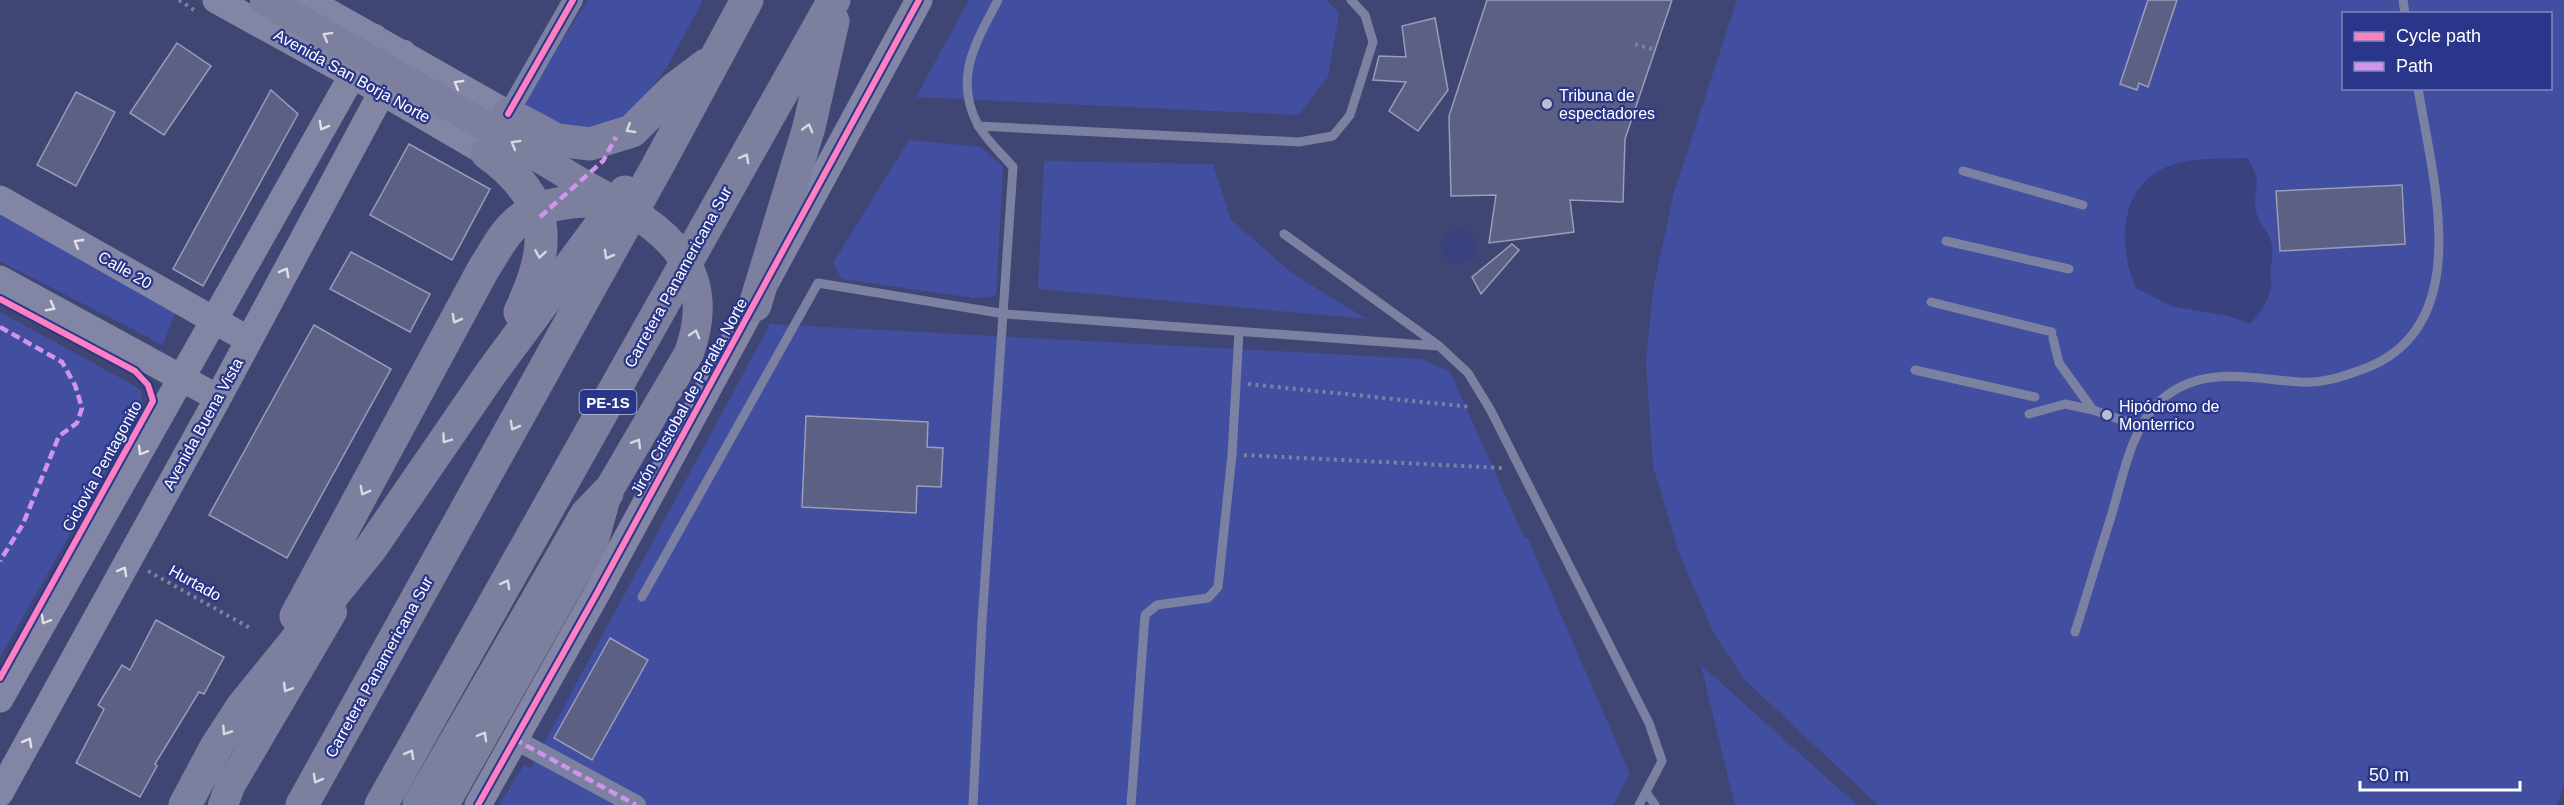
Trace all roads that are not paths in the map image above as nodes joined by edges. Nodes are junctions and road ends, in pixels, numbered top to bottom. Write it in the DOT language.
graph roads {
  1 [pos="216,0"];
  2 [pos="266,0"];
  3 [pos="307,0"];
  4 [pos="573,0"];
  5 [pos="836,0"];
  6 [pos="919,0"];
  7 [pos="998,0"];
  8 [pos="1351,0"];
  9 [pos="743,7"];
  10 [pos="374,37"];
  11 [pos="403,52"];
  12 [pos="716,57"];
  13 [pos="352,75"];
  14 [pos="2418,90"];
  15 [pos="381,91"];
  16 [pos="508,114"];
  17 [pos="978,126"];
  18 [pos="488,153"];
  19 [pos="657,168"];
  20 [pos="1964,171"];
  21 [pos="0,199"];
  22 [pos="611,201"];
  23 [pos="2083,205"];
  24 [pos="1284,234"];
  25 [pos="1946,241"];
  26 [pos="2069,269"];
  27 [pos="0,279"];
  28 [pos="1931,302"];
  29 [pos="754,305"];
  30 [pos="1005,314"];
  31 [pos="213,320"];
  32 [pos="1239,332"];
  33 [pos="249,340"];
  34 [pos="1439,346"];
  35 [pos="1915,370"];
  36 [pos="491,374"];
  37 [pos="183,378"];
  38 [pos="2035,397"];
  39 [pos="218,398"];
  40 [pos="2092,410"];
  41 [pos="2029,414"];
  42 [pos="2141,427"];
  43 [pos="607,493"];
  44 [pos="371,548"];
  45 [pos="642,597"];
  46 [pos="2075,633"];
  47 [pos="260,684"];
  48 [pos="0,699"];
  49 [pos="514,739"];
  50 [pos="1,788"];
  51 [pos="1646,792"];
  52 [pos="226,795"];
  53 [pos="185,805"];
  54 [pos="302,805"];
  55 [pos="381,805"];
  56 [pos="419,805"];
  57 [pos="444,805"];
  58 [pos="478,805"];
  59 [pos="636,805"];
  60 [pos="973,805"];
  61 [pos="1131,805"];
  62 [pos="1639,805"];
  63 [pos="1655,805"];
  1 -- 13 [label="main road, Avenida San Borja Norte"];
  22 -- 2 [label="main road, one-way"];
  3 -- 10 [label="main road"];
  4 -- 16 [label="street"];
  29 -- 5 [label="highway, one-way"];
  55 -- 5 [label="highway, Carretera Panamericana Sur / PE-1S, one-way"];
  6 -- 29 [label="main road, Jirón Cristobal de Peralta Norte"];
  7 -- 17 [label="lane"];
  8 -- 17 [label="lane"];
  9 -- 12 [label="highway, Carretera Panamericana Sur"];
  10 -- 11 [label="main road"];
  10 -- 13 [label="main road"];
  11 -- 15 [label="main road, Avenida Buena Vista"];
  16 -- 11 [label="main road, one-way"];
  12 -- 16 [label="highway, one-way"];
  12 -- 19 [label="highway, Carretera Panamericana Sur"];
  13 -- 15 [label="main road, Avenida San Borja Norte"];
  13 -- 31 [label="main road, one-way"];
  14 -- 42 [label="lane"];
  15 -- 18 [label="main road, Avenida San Borja Norte"];
  33 -- 15 [label="main road, Avenida Buena Vista, one-way"];
  17 -- 30 [label="lane"];
  18 -- 36 [label="highway, one-way"];
  19 -- 36 [label="highway"];
  19 -- 54 [label="highway, Carretera Panamericana Sur, one-way"];
  20 -- 23 [label="lane"];
  31 -- 21 [label="main road, Calle 20, one-way"];
  43 -- 22 [label="main road, one-way"];
  22 -- 47 [label="highway, one-way"];
  24 -- 34 [label="lane"];
  25 -- 26 [label="lane"];
  27 -- 37 [label="main road, one-way"];
  28 -- 40 [label="lane"];
  29 -- 49 [label="main road, Jirón Cristobal de Peralta Norte"];
  30 -- 32 [label="lane"];
  30 -- 45 [label="lane"];
  30 -- 60 [label="lane"];
  31 -- 33 [label="main road, Calle 20"];
  31 -- 37 [label="main road"];
  32 -- 34 [label="lane"];
  32 -- 61 [label="lane"];
  33 -- 39 [label="main road, Avenida Buena Vista"];
  34 -- 51 [label="lane"];
  35 -- 38 [label="lane"];
  36 -- 44 [label="highway, one-way"];
  37 -- 39 [label="main road"];
  37 -- 48 [label="main road, one-way"];
  50 -- 39 [label="main road, Avenida Buena Vista, one-way"];
  40 -- 41 [label="lane"];
  40 -- 42 [label="lane"];
  42 -- 46 [label="lane"];
  43 -- 56 [label="highway"];
  57 -- 43 [label="main road, one-way"];
  44 -- 47 [label="highway"];
  44 -- 52 [label="main road, one-way"];
  47 -- 53 [label="highway, one-way"];
  49 -- 58 [label="main road, Jirón Cristobal de Peralta Norte"];
  49 -- 59 [label="street"];
  51 -- 62 [label="lane"];
  51 -- 63 [label="lane"];
}
